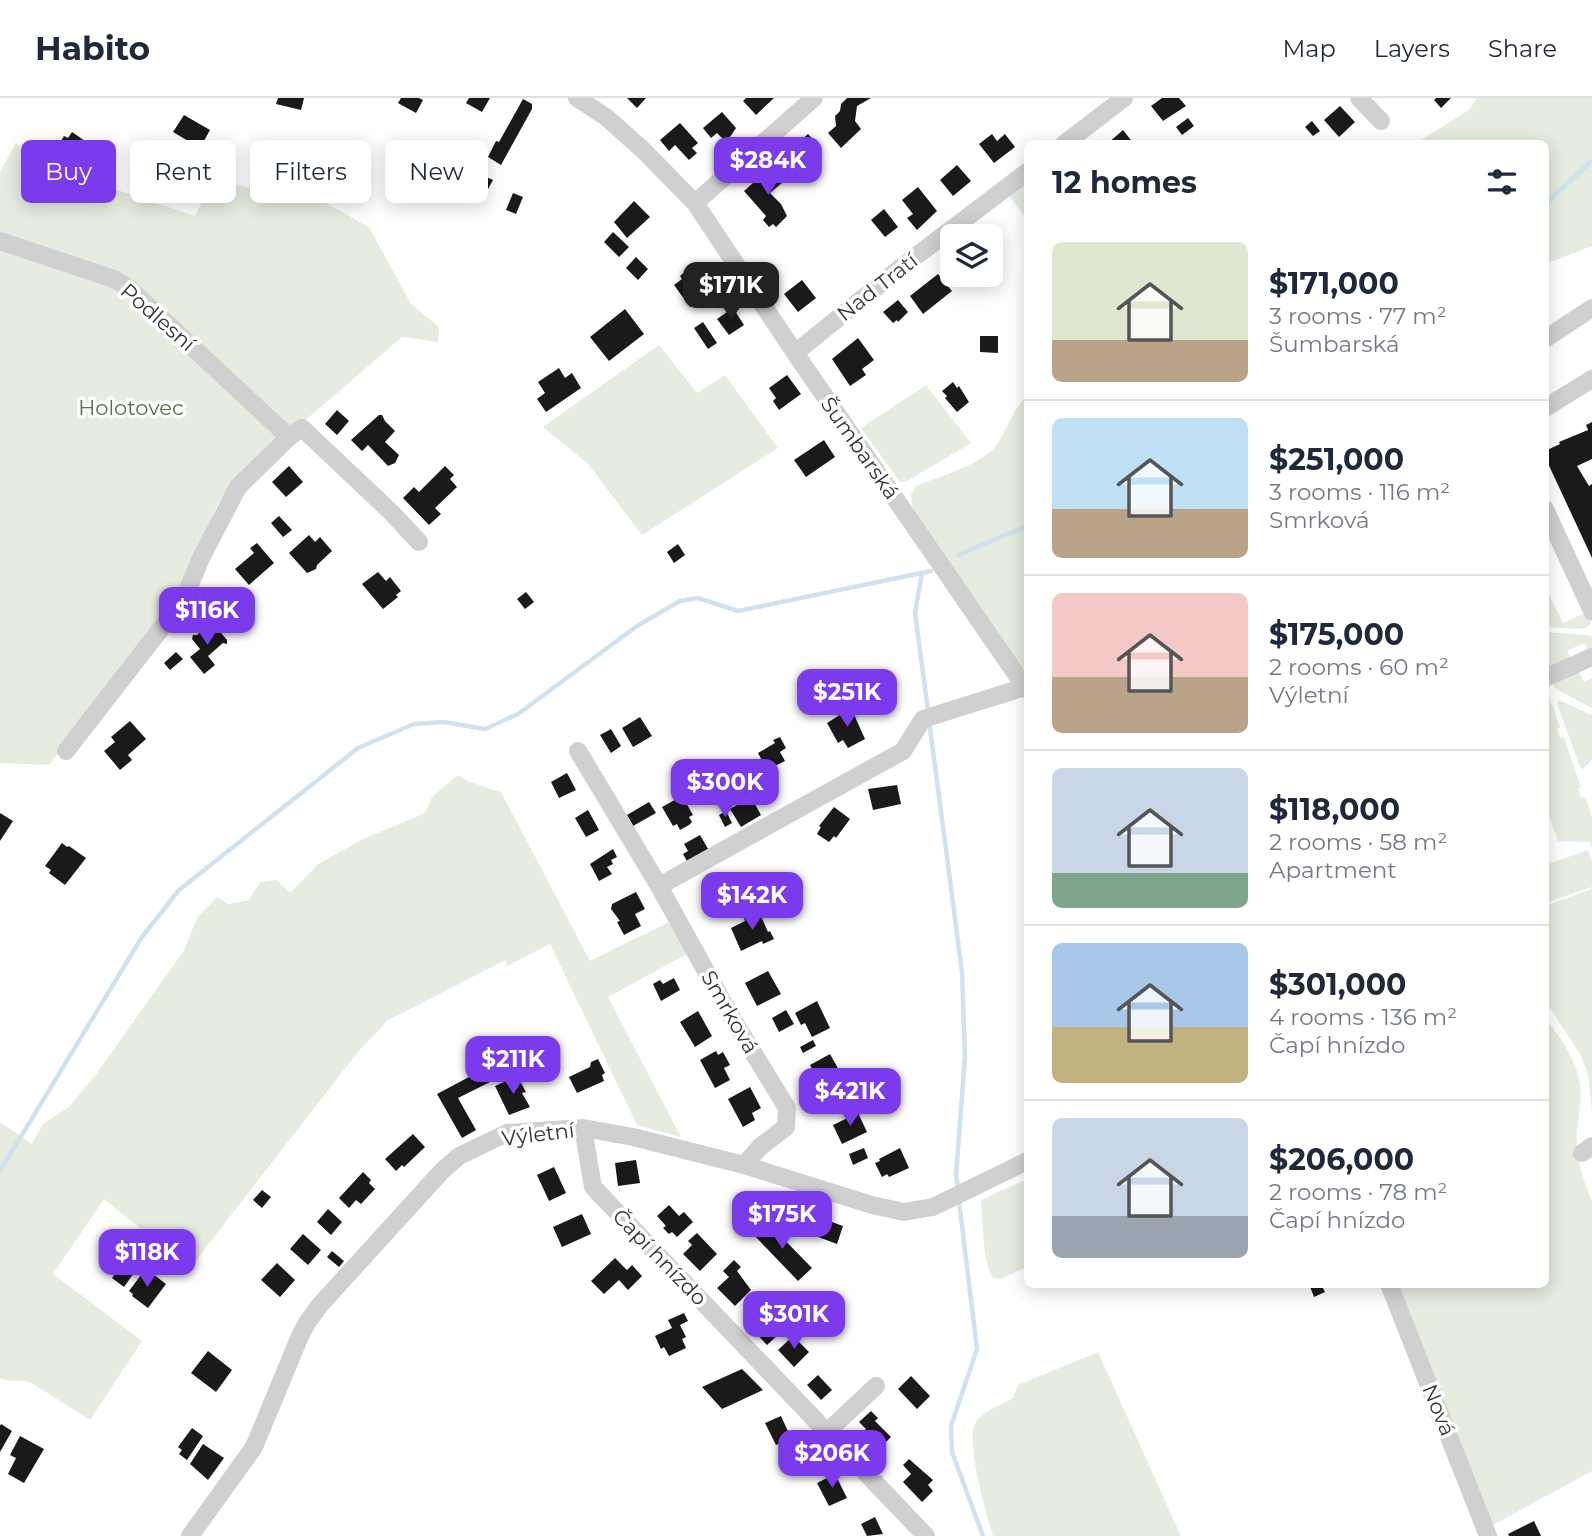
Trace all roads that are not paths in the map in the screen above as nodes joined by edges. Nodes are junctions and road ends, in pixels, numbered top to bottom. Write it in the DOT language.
graph roads {
  1 [pos="577,98"];
  2 [pos="814,98"];
  3 [pos="1124,98"];
  4 [pos="1359,98"];
  5 [pos="1381,121"];
  6 [pos="1069,140"];
  7 [pos="1024,174"];
  8 [pos="695,203"];
  9 [pos="0,241"];
  10 [pos="1592,308"];
  11 [pos="1549,336"];
  12 [pos="795,353"];
  13 [pos="1592,379"];
  14 [pos="1549,406"];
  15 [pos="289,437"];
  16 [pos="1549,518"];
  17 [pos="419,542"];
  18 [pos="1592,611"];
  19 [pos="1592,657"];
  20 [pos="1549,676"];
  21 [pos="1024,686"];
  22 [pos="1024,690"];
  23 [pos="66,751"];
  24 [pos="578,751"];
  25 [pos="659,886"];
  26 [pos="583,1128"];
  27 [pos="1024,1162"];
  28 [pos="744,1165"];
  29 [pos="1391,1288"];
  30 [pos="876,1386"];
  31 [pos="828,1432"];
  32 [pos="190,1536"];
  33 [pos="926,1536"];
  34 [pos="1488,1536"];
  1 -- 8 [label="street, Šumbarská"];
  2 -- 8 [label="street"];
  3 -- 6 [label="street"];
  4 -- 5 [label="street"];
  7 -- 12 [label="street, Nad Tratí"];
  8 -- 12 [label="street, Šumbarská"];
  9 -- 15 [label="street, Podlesní"];
  10 -- 11 [label="street"];
  12 -- 21 [label="street, Šumbarská"];
  13 -- 14 [label="street"];
  15 -- 17 [label="street"];
  15 -- 23 [label="street"];
  16 -- 18 [label="street"];
  19 -- 20 [label="street"];
  22 -- 25 [label="street"];
  24 -- 25 [label="street, Smrková"];
  25 -- 28 [label="street, Smrková"];
  26 -- 28 [label="street, Výletní"];
  26 -- 31 [label="street, Čapí hnízdo"];
  26 -- 32 [label="street, Výletní"];
  27 -- 28 [label="street, Výletní"];
  29 -- 34 [label="street, Nová"];
  30 -- 31 [label="street"];
  31 -- 33 [label="street, Čapí hnízdo"];
}
